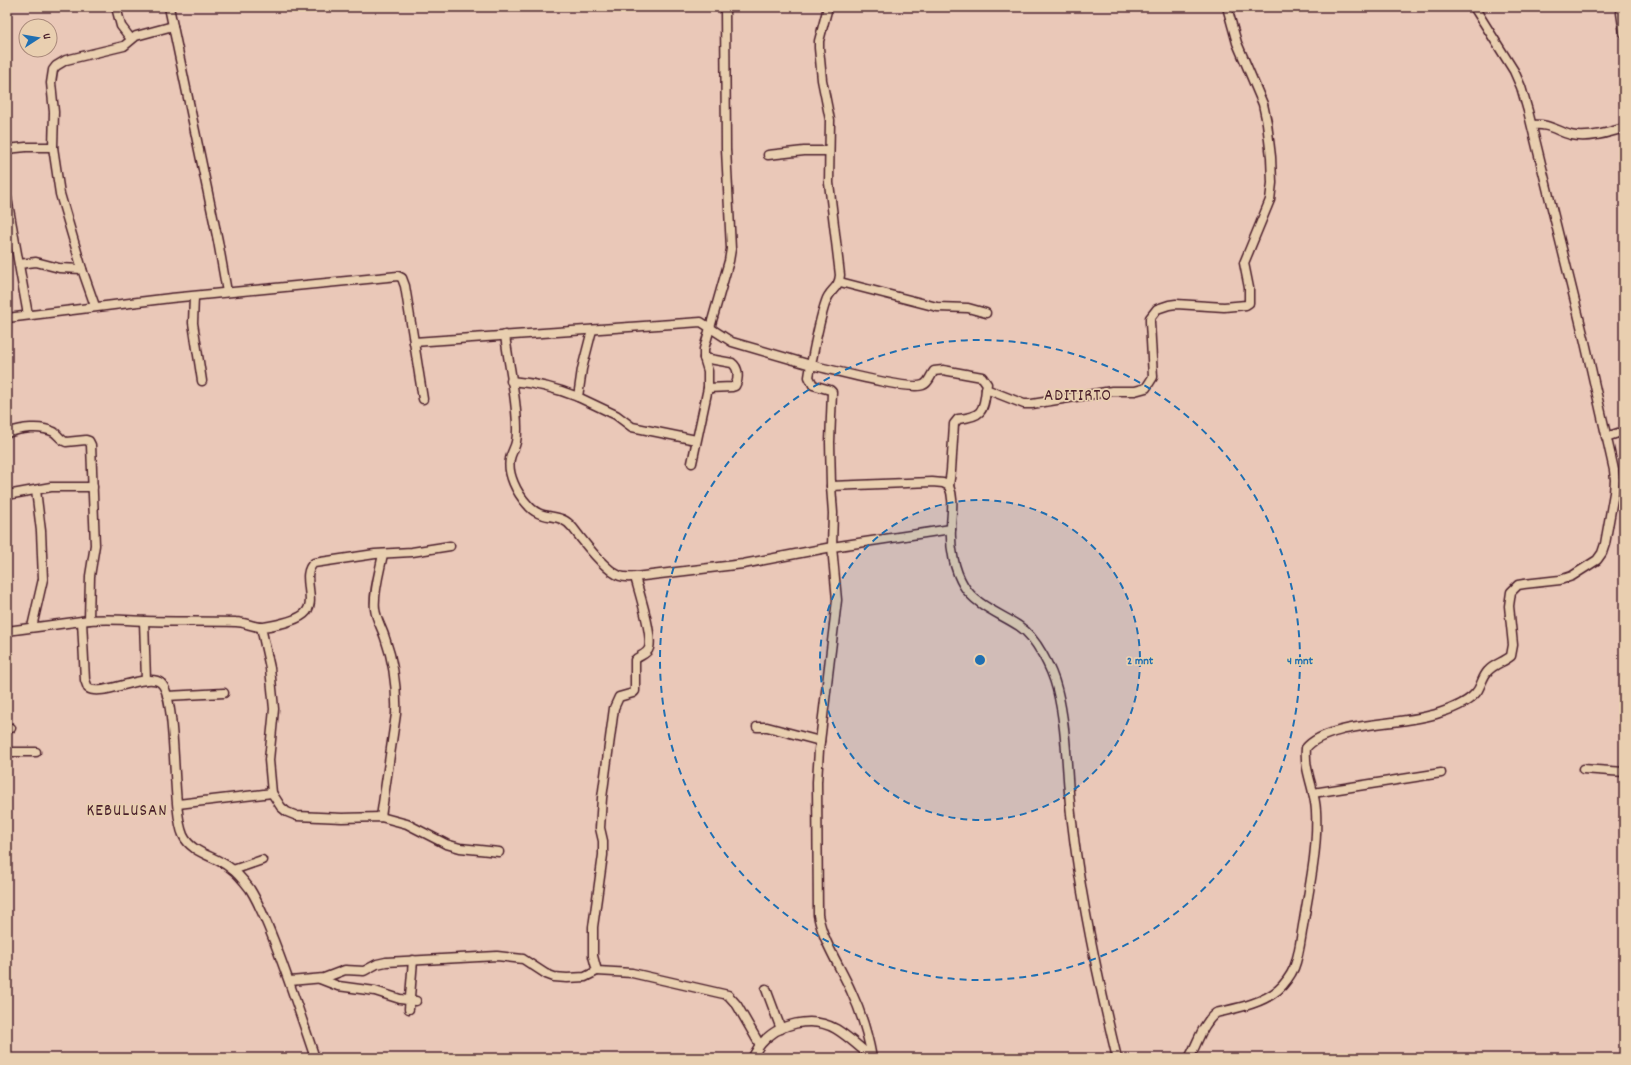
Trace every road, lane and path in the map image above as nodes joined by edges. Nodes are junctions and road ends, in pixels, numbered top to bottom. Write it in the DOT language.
graph roads {
  1 [pos="116,7"];
  2 [pos="169,7"];
  3 [pos="725,7"];
  4 [pos="828,7"];
  5 [pos="1227,7"];
  6 [pos="1474,7"];
  7 [pos="1621,13"];
  8 [pos="173,26"];
  9 [pos="1624,33"];
  10 [pos="131,39"];
  11 [pos="1532,125"];
  12 [pos="1624,128"];
  13 [pos="53,147"];
  14 [pos="7,149"];
  15 [pos="829,151"];
  16 [pos="768,155"];
  17 [pos="7,198"];
  18 [pos="19,264"];
  19 [pos="82,268"];
  20 [pos="840,282"];
  21 [pos="227,292"];
  22 [pos="194,297"];
  23 [pos="95,306"];
  24 [pos="986,313"];
  25 [pos="28,315"];
  26 [pos="7,318"];
  27 [pos="710,326"];
  28 [pos="592,330"];
  29 [pos="505,335"];
  30 [pos="414,342"];
  31 [pos="704,358"];
  32 [pos="811,365"];
  33 [pos="202,381"];
  34 [pos="511,381"];
  35 [pos="708,388"];
  36 [pos="986,389"];
  37 [pos="578,397"];
  38 [pos="423,399"];
  39 [pos="1624,431"];
  40 [pos="7,433"];
  41 [pos="1606,437"];
  42 [pos="696,440"];
  43 [pos="692,463"];
  44 [pos="831,486"];
  45 [pos="949,486"];
  46 [pos="93,487"];
  47 [pos="36,490"];
  48 [pos="7,495"];
  49 [pos="951,529"];
  50 [pos="450,546"];
  51 [pos="832,547"];
  52 [pos="383,554"];
  53 [pos="635,577"];
  54 [pos="85,620"];
  55 [pos="144,621"];
  56 [pos="32,627"];
  57 [pos="261,627"];
  58 [pos="7,631"];
  59 [pos="146,680"];
  60 [pos="224,693"];
  61 [pos="167,696"];
  62 [pos="757,727"];
  63 [pos="820,741"];
  64 [pos="7,752"];
  65 [pos="36,752"];
  66 [pos="1583,769"];
  67 [pos="1624,772"];
  68 [pos="1442,773"];
  69 [pos="1313,793"];
  70 [pos="272,794"];
  71 [pos="178,804"];
  72 [pos="381,817"];
  73 [pos="499,852"];
  74 [pos="262,860"];
  75 [pos="233,870"];
  76 [pos="413,960"];
  77 [pos="597,971"];
  78 [pos="319,979"];
  79 [pos="290,981"];
  80 [pos="766,989"];
  81 [pos="781,1029"];
  82 [pos="760,1045"];
  83 [pos="756,1056"];
  84 [pos="315,1058"];
  85 [pos="872,1058"];
  86 [pos="1117,1058"];
  87 [pos="1189,1058"];
  1 -- 10 [label="street"];
  2 -- 8 [label="street"];
  3 -- 27 [label="street"];
  4 -- 15 [label="street"];
  5 -- 36 [label="street"];
  6 -- 11 [label="street"];
  7 -- 9 [label="street"];
  8 -- 10 [label="street"];
  8 -- 21 [label="street"];
  10 -- 13 [label="street"];
  11 -- 12 [label="street"];
  11 -- 41 [label="street"];
  13 -- 14 [label="street"];
  13 -- 19 [label="street"];
  15 -- 16 [label="street"];
  15 -- 20 [label="street"];
  17 -- 18 [label="street"];
  18 -- 19 [label="street"];
  18 -- 25 [label="street"];
  19 -- 23 [label="street"];
  20 -- 24 [label="street"];
  20 -- 32 [label="street"];
  21 -- 22 [label="street"];
  21 -- 30 [label="street"];
  22 -- 23 [label="street"];
  22 -- 33 [label="street"];
  23 -- 25 [label="street"];
  25 -- 26 [label="street"];
  27 -- 28 [label="street"];
  27 -- 31 [label="street"];
  27 -- 32 [label="street"];
  28 -- 29 [label="street"];
  28 -- 37 [label="street"];
  29 -- 30 [label="street"];
  29 -- 34 [label="street"];
  30 -- 38 [label="street"];
  31 -- 35 [label="street"];
  31 -- 35 [label="street"];
  32 -- 36 [label="street"];
  32 -- 44 [label="street"];
  34 -- 37 [label="street"];
  34 -- 53 [label="street"];
  35 -- 42 [label="street"];
  36 -- 45 [label="street"];
  37 -- 42 [label="street"];
  39 -- 41 [label="street"];
  40 -- 46 [label="street"];
  41 -- 69 [label="street"];
  42 -- 43 [label="street"];
  44 -- 45 [label="street"];
  44 -- 51 [label="street"];
  45 -- 49 [label="street"];
  46 -- 47 [label="street"];
  46 -- 54 [label="street"];
  47 -- 48 [label="street"];
  47 -- 56 [label="street"];
  49 -- 51 [label="street"];
  49 -- 86 [label="street"];
  50 -- 52 [label="street"];
  51 -- 53 [label="street"];
  51 -- 63 [label="street"];
  52 -- 57 [label="street"];
  52 -- 72 [label="street"];
  53 -- 77 [label="street"];
  54 -- 55 [label="street"];
  54 -- 56 [label="street"];
  54 -- 59 [label="street"];
  55 -- 57 [label="street"];
  55 -- 59 [label="street"];
  56 -- 58 [label="street"];
  57 -- 70 [label="street"];
  59 -- 61 [label="street"];
  60 -- 61 [label="street"];
  61 -- 71 [label="street"];
  62 -- 63 [label="street"];
  63 -- 85 [label="street"];
  64 -- 65 [label="street"];
  66 -- 67 [label="street"];
  68 -- 69 [label="street"];
  69 -- 87 [label="street"];
  70 -- 71 [label="street"];
  70 -- 72 [label="street"];
  71 -- 75 [label="street"];
  72 -- 73 [label="street"];
  74 -- 75 [label="street"];
  75 -- 79 [label="street"];
  76 -- 77 [label="street"];
  76 -- 78 [label="street"];
  76 -- 78 [label="street"];
  77 -- 82 [label="street"];
  78 -- 79 [label="street"];
  79 -- 84 [label="street"];
  80 -- 81 [label="street"];
  81 -- 82 [label="street"];
  81 -- 85 [label="street"];
  82 -- 83 [label="street"];
}
